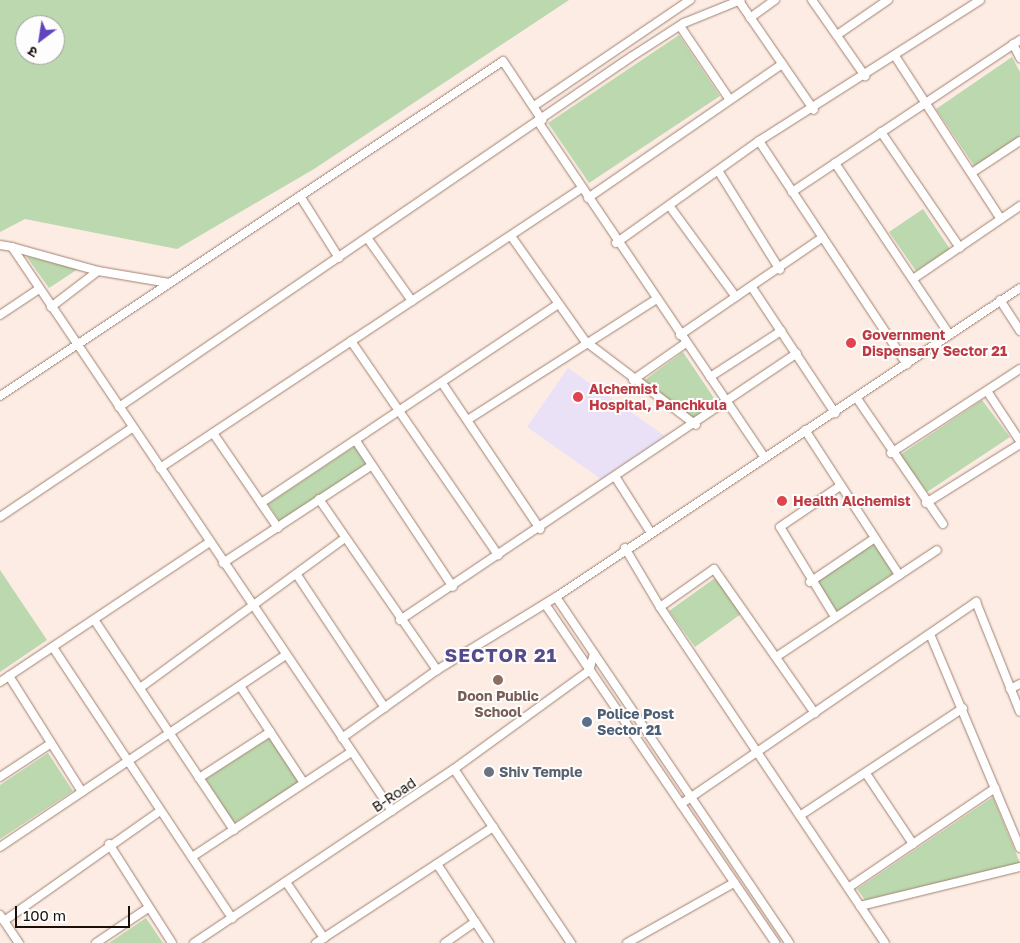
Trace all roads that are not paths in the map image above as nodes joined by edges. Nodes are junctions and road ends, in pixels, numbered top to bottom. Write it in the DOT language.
graph roads {
  1 [pos="690,0"];
  2 [pos="740,0"];
  3 [pos="774,0"];
  4 [pos="812,0"];
  5 [pos="888,0"];
  6 [pos="980,0"];
  7 [pos="750,18"];
  8 [pos="680,26"];
  9 [pos="837,35"];
  10 [pos="1016,42"];
  11 [pos="895,56"];
  12 [pos="1020,58"];
  13 [pos="782,64"];
  14 [pos="865,76"];
  15 [pos="730,100"];
  16 [pos="926,103"];
  17 [pos="534,106"];
  18 [pos="814,110"];
  19 [pos="540,122"];
  20 [pos="881,132"];
  21 [pos="759,141"];
  22 [pos="1020,141"];
  23 [pos="836,163"];
  24 [pos="719,172"];
  25 [pos="973,172"];
  26 [pos="582,188"];
  27 [pos="792,192"];
  28 [pos="300,196"];
  29 [pos="588,198"];
  30 [pos="1020,206"];
  31 [pos="671,208"];
  32 [pos="1001,219"];
  33 [pos="511,236"];
  34 [pos="823,237"];
  35 [pos="368,239"];
  36 [pos="616,244"];
  37 [pos="0,245"];
  38 [pos="12,247"];
  39 [pos="960,248"];
  40 [pos="339,258"];
  41 [pos="780,270"];
  42 [pos="98,271"];
  43 [pos="913,279"];
  44 [pos="170,283"];
  45 [pos="1020,288"];
  46 [pos="40,289"];
  47 [pos="753,289"];
  48 [pos="736,297"];
  49 [pos="657,298"];
  50 [pos="1000,300"];
  51 [pos="412,301"];
  52 [pos="558,304"];
  53 [pos="51,307"];
  54 [pos="0,315"];
  55 [pos="781,331"];
  56 [pos="1020,331"];
  57 [pos="949,334"];
  58 [pos="680,335"];
  59 [pos="351,341"];
  60 [pos="585,341"];
  61 [pos="686,343"];
  62 [pos="77,345"];
  63 [pos="797,353"];
  64 [pos="907,364"];
  65 [pos="1020,369"];
  66 [pos="710,377"];
  67 [pos="633,380"];
  68 [pos="442,383"];
  69 [pos="987,391"];
  70 [pos="0,396"];
  71 [pos="856,397"];
  72 [pos="726,399"];
  73 [pos="119,407"];
  74 [pos="400,412"];
  75 [pos="835,413"];
  76 [pos="469,419"];
  77 [pos="696,425"];
  78 [pos="132,428"];
  79 [pos="805,430"];
  80 [pos="213,433"];
  81 [pos="356,441"];
  82 [pos="1020,443"];
  83 [pos="891,453"];
  84 [pos="764,457"];
  85 [pos="372,465"];
  86 [pos="160,468"];
  87 [pos="616,478"];
  88 [pos="840,486"];
  89 [pos="319,499"];
  90 [pos="261,503"];
  91 [pos="926,503"];
  92 [pos="0,517"];
  93 [pos="943,524"];
  94 [pos="278,528"];
  95 [pos="540,529"];
  96 [pos="651,532"];
  97 [pos="345,538"];
  98 [pos="875,538"];
  99 [pos="210,542"];
  100 [pos="625,548"];
  101 [pos="936,550"];
  102 [pos="498,555"];
  103 [pos="224,563"];
  104 [pos="296,575"];
  105 [pos="899,575"];
  106 [pos="810,582"];
  107 [pos="453,587"];
  108 [pos="556,597"];
  109 [pos="545,604"];
  110 [pos="251,606"];
  111 [pos="660,607"];
  112 [pos="835,617"];
  113 [pos="400,620"];
  114 [pos="95,621"];
  115 [pos="930,634"];
  116 [pos="54,649"];
  117 [pos="594,654"];
  118 [pos="286,655"];
  119 [pos="776,657"];
  120 [pos="438,670"];
  121 [pos="589,670"];
  122 [pos="9,676"];
  123 [pos="0,682"];
  124 [pos="1020,684"];
  125 [pos="240,686"];
  126 [pos="140,688"];
  127 [pos="1010,689"];
  128 [pos="385,708"];
  129 [pos="963,708"];
  130 [pos="1020,712"];
  131 [pos="815,713"];
  132 [pos="270,732"];
  133 [pos="170,733"];
  134 [pos="342,738"];
  135 [pos="50,744"];
  136 [pos="351,752"];
  137 [pos="757,752"];
  138 [pos="126,759"];
  139 [pos="454,769"];
  140 [pos="867,775"];
  141 [pos="0,777"];
  142 [pos="200,778"];
  143 [pos="304,784"];
  144 [pos="995,788"];
  145 [pos="82,792"];
  146 [pos="691,798"];
  147 [pos="681,804"];
  148 [pos="160,811"];
  149 [pos="392,811"];
  150 [pos="801,815"];
  151 [pos="493,827"];
  152 [pos="234,830"];
  153 [pos="109,844"];
  154 [pos="913,844"];
  155 [pos="0,847"];
  156 [pos="1020,848"];
  157 [pos="192,857"];
  158 [pos="437,864"];
  159 [pos="1020,866"];
  160 [pos="286,882"];
  161 [pos="734,883"];
  162 [pos="848,888"];
  163 [pos="860,906"];
  164 [pos="148,908"];
  165 [pos="2,918"];
  166 [pos="232,918"];
  167 [pos="475,922"];
  168 [pos="324,938"];
  169 [pos="19,943"];
  170 [pos="96,943"];
  171 [pos="172,943"];
  172 [pos="194,943"];
  173 [pos="316,943"];
  174 [pos="445,943"];
  175 [pos="489,943"];
  176 [pos="571,943"];
  177 [pos="626,943"];
  178 [pos="774,943"];
  179 [pos="790,943"];
  180 [pos="885,943"];
  1 -- 17 [label="street"];
  2 -- 7 [label="street"];
  2 -- 8 [label="street"];
  3 -- 7 [label="street"];
  4 -- 9 [label="street"];
  5 -- 9 [label="street"];
  6 -- 11 [label="street"];
  7 -- 13 [label="street"];
  8 -- 15 [label="street"];
  8 -- 19 [label="street"];
  9 -- 14 [label="street"];
  10 -- 12 [label="street"];
  10 -- 16 [label="street"];
  11 -- 14 [label="street"];
  11 -- 16 [label="street"];
  13 -- 15 [label="street"];
  13 -- 18 [label="street"];
  14 -- 18 [label="street"];
  15 -- 29 [label="street"];
  16 -- 20 [label="street"];
  16 -- 25 [label="street"];
  17 -- 19 [label="street"];
  17 -- 28 [label="street"];
  18 -- 21 [label="street"];
  19 -- 26 [label="street"];
  19 -- 35 [label="street"];
  20 -- 23 [label="street"];
  20 -- 39 [label="street"];
  21 -- 24 [label="street"];
  21 -- 27 [label="street"];
  22 -- 25 [label="street"];
  23 -- 27 [label="street"];
  23 -- 43 [label="street"];
  24 -- 31 [label="street"];
  24 -- 41 [label="street"];
  25 -- 32 [label="street"];
  26 -- 29 [label="street"];
  26 -- 33 [label="street"];
  27 -- 34 [label="street"];
  28 -- 40 [label="street"];
  28 -- 44 [label="street"];
  29 -- 36 [label="street"];
  30 -- 32 [label="street"];
  31 -- 36 [label="street"];
  31 -- 48 [label="street"];
  32 -- 39 [label="street"];
  33 -- 51 [label="street"];
  33 -- 52 [label="street"];
  34 -- 41 [label="street"];
  34 -- 64 [label="street"];
  35 -- 40 [label="street"];
  35 -- 51 [label="street"];
  36 -- 49 [label="street"];
  37 -- 38 [label="street"];
  38 -- 42 [label="street"];
  38 -- 46 [label="street"];
  39 -- 43 [label="street"];
  40 -- 73 [label="street"];
  41 -- 47 [label="street"];
  42 -- 44 [label="street"];
  42 -- 53 [label="street"];
  43 -- 57 [label="street"];
  44 -- 62 [label="street"];
  45 -- 50 [label="street"];
  46 -- 53 [label="street"];
  46 -- 54 [label="street"];
  47 -- 48 [label="street"];
  47 -- 55 [label="street"];
  48 -- 58 [label="street"];
  49 -- 58 [label="street"];
  49 -- 60 [label="street"];
  50 -- 56 [label="street"];
  50 -- 57 [label="street"];
  51 -- 59 [label="street"];
  52 -- 60 [label="street"];
  52 -- 68 [label="street"];
  53 -- 62 [label="street"];
  55 -- 63 [label="street"];
  55 -- 66 [label="street"];
  57 -- 64 [label="street"];
  58 -- 61 [label="street"];
  59 -- 74 [label="street"];
  59 -- 80 [label="street"];
  60 -- 67 [label="street"];
  60 -- 76 [label="street"];
  61 -- 66 [label="street"];
  61 -- 67 [label="street"];
  62 -- 70 [label="street"];
  62 -- 73 [label="street"];
  63 -- 72 [label="street"];
  63 -- 75 [label="street"];
  64 -- 71 [label="street"];
  65 -- 69 [label="street"];
  66 -- 72 [label="street"];
  67 -- 77 [label="street"];
  68 -- 74 [label="street"];
  68 -- 76 [label="street"];
  69 -- 82 [label="street"];
  69 -- 83 [label="street"];
  71 -- 75 [label="street"];
  71 -- 83 [label="street"];
  72 -- 77 [label="street"];
  72 -- 84 [label="street"];
  73 -- 78 [label="street"];
  74 -- 81 [label="street"];
  74 -- 102 [label="street"];
  75 -- 79 [label="street"];
  76 -- 95 [label="street"];
  77 -- 87 [label="street"];
  78 -- 86 [label="street"];
  78 -- 92 [label="street"];
  79 -- 84 [label="street"];
  79 -- 88 [label="street"];
  80 -- 86 [label="street"];
  80 -- 90 [label="street"];
  81 -- 85 [label="street"];
  81 -- 90 [label="street"];
  82 -- 91 [label="street"];
  83 -- 91 [label="street"];
  84 -- 96 [label="street"];
  85 -- 89 [label="street"];
  85 -- 107 [label="street"];
  86 -- 99 [label="street"];
  87 -- 95 [label="street"];
  87 -- 96 [label="street"];
  88 -- 98 [label="street"];
  88 -- 106 [label="street"];
  89 -- 94 [label="street"];
  89 -- 97 [label="street"];
  90 -- 94 [label="street"];
  91 -- 93 [label="street"];
  94 -- 103 [label="street"];
  95 -- 102 [label="street"];
  96 -- 100 [label="street"];
  97 -- 104 [label="street"];
  97 -- 113 [label="street"];
  98 -- 105 [label="street"];
  98 -- 106 [label="street"];
  99 -- 103 [label="street"];
  99 -- 114 [label="street"];
  100 -- 108 [label="street"];
  100 -- 111 [label="street"];
  101 -- 105 [label="street"];
  102 -- 107 [label="street"];
  103 -- 110 [label="street"];
  104 -- 110 [label="street"];
  104 -- 128 [label="street"];
  105 -- 112 [label="street"];
  106 -- 112 [label="street"];
  107 -- 113 [label="street"];
  108 -- 109 [label="street"];
  108 -- 117 [label="street"];
  109 -- 120 [label="street"];
  109 -- 121 [label="street"];
  110 -- 118 [label="street"];
  110 -- 126 [label="street"];
  111 -- 119 [label="street"];
  111 -- 137 [label="street"];
  112 -- 119 [label="street"];
  113 -- 120 [label="street"];
  114 -- 116 [label="street"];
  114 -- 126 [label="street"];
  115 -- 127 [label="street"];
  115 -- 129 [label="street"];
  115 -- 131 [label="street"];
  116 -- 122 [label="street"];
  116 -- 138 [label="street"];
  117 -- 121 [label="street"];
  117 -- 146 [label="street"];
  118 -- 125 [label="street"];
  118 -- 134 [label="street"];
  119 -- 131 [label="street"];
  120 -- 128 [label="street"];
  121 -- 139 [label="street, B-Road"];
  121 -- 147 [label="street"];
  122 -- 123 [label="street"];
  122 -- 135 [label="street"];
  124 -- 127 [label="street"];
  125 -- 132 [label="street"];
  125 -- 133 [label="street"];
  126 -- 133 [label="street"];
  127 -- 130 [label="street"];
  128 -- 134 [label="street"];
  129 -- 140 [label="street"];
  129 -- 144 [label="street"];
  131 -- 137 [label="street"];
  132 -- 142 [label="street"];
  132 -- 143 [label="street"];
  133 -- 138 [label="street"];
  133 -- 142 [label="street"];
  134 -- 136 [label="street"];
  135 -- 141 [label="street"];
  135 -- 145 [label="street"];
  136 -- 143 [label="street"];
  136 -- 149 [label="street"];
  137 -- 146 [label="street"];
  137 -- 150 [label="street"];
  138 -- 145 [label="street"];
  138 -- 148 [label="street"];
  139 -- 149 [label="street, B-Road"];
  139 -- 151 [label="street"];
  140 -- 150 [label="street"];
  140 -- 154 [label="street"];
  142 -- 152 [label="street"];
  143 -- 152 [label="street"];
  144 -- 154 [label="street"];
  144 -- 156 [label="street"];
  145 -- 155 [label="street"];
  146 -- 147 [label="street"];
  146 -- 179 [label="street"];
  147 -- 161 [label="street"];
  148 -- 153 [label="street"];
  148 -- 157 [label="street"];
  149 -- 160 [label="street, B-Road"];
  150 -- 162 [label="street"];
  151 -- 158 [label="street"];
  151 -- 176 [label="street"];
  152 -- 157 [label="street"];
  153 -- 164 [label="street"];
  153 -- 165 [label="street"];
  154 -- 162 [label="street"];
  157 -- 166 [label="street"];
  158 -- 167 [label="street"];
  158 -- 168 [label="street"];
  159 -- 163 [label="street"];
  160 -- 166 [label="street, B-Road"];
  160 -- 168 [label="street"];
  161 -- 177 [label="street"];
  161 -- 178 [label="street"];
  162 -- 163 [label="street"];
  163 -- 180 [label="street"];
  164 -- 170 [label="street"];
  164 -- 171 [label="street"];
  165 -- 169 [label="street"];
  166 -- 172 [label="street, B-Road"];
  167 -- 174 [label="street"];
  167 -- 175 [label="street"];
  168 -- 173 [label="street"];
}
